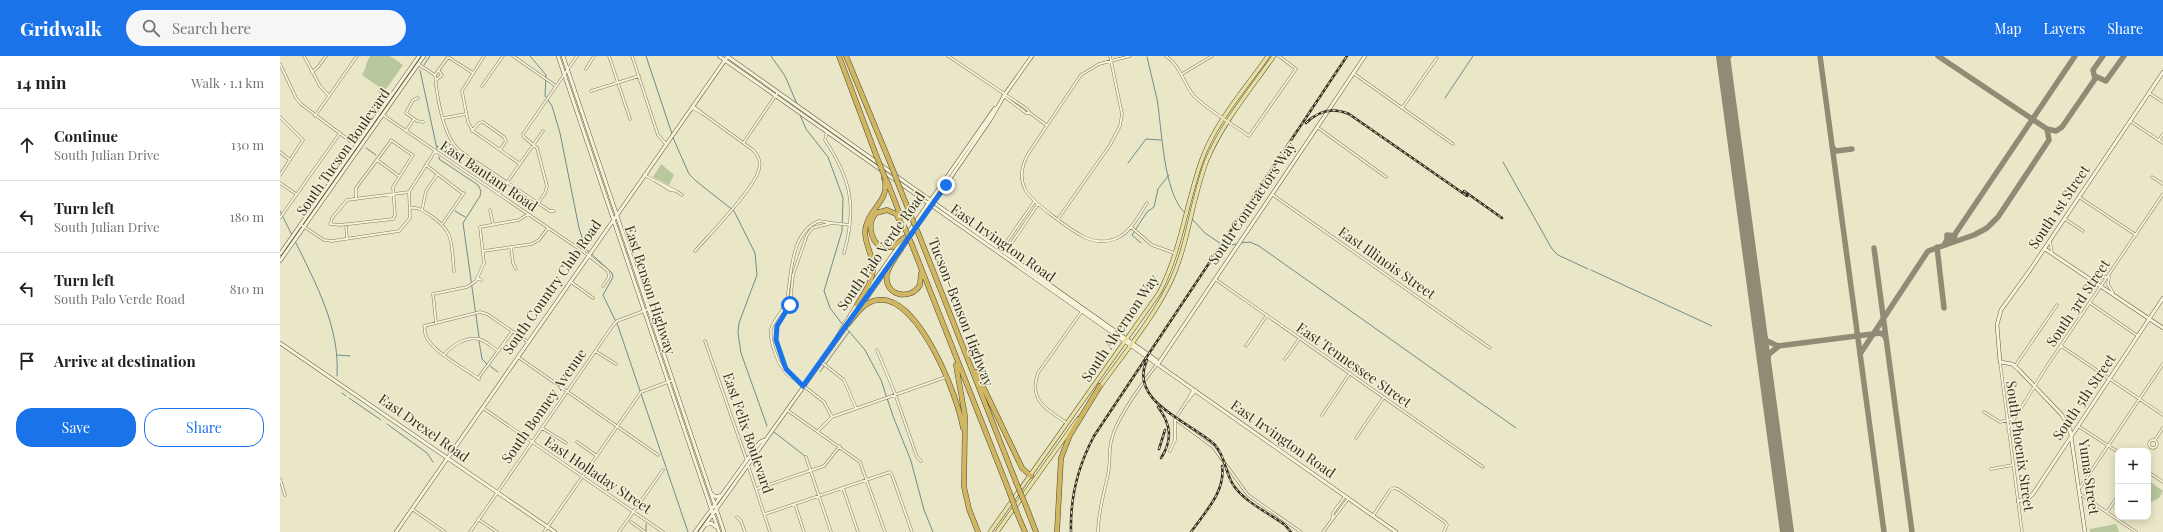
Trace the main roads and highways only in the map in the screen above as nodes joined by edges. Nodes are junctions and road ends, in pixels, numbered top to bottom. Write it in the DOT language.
graph roads {
  1 [pos="419,56"];
  2 [pos="424,56"];
  3 [pos="558,56"];
  4 [pos="563,56"];
  5 [pos="719,56"];
  6 [pos="727,56"];
  7 [pos="839,56"];
  8 [pos="846,56"];
  9 [pos="1032,56"];
  10 [pos="1268,56"];
  11 [pos="1274,56"];
  12 [pos="1365,56"];
  13 [pos="725,60"];
  14 [pos="2163,72"];
  15 [pos="1004,96"];
  16 [pos="381,114"];
  17 [pos="981,128"];
  18 [pos="972,147"];
  19 [pos="885,179"];
  20 [pos="930,199"];
  21 [pos="934,202"];
  22 [pos="928,203"];
  23 [pos="932,206"];
  24 [pos="617,213"];
  25 [pos="614,218"];
  26 [pos="904,226"];
  27 [pos="904,238"];
  28 [pos="2045,249"];
  29 [pos="901,250"];
  30 [pos="915,252"];
  31 [pos="1000,252"];
  32 [pos="280,254"];
  33 [pos="1004,254"];
  34 [pos="280,261"];
  35 [pos="930,292"];
  36 [pos="2163,298"];
  37 [pos="857,305"];
  38 [pos="2150,319"];
  39 [pos="847,323"];
  40 [pos="2163,328"];
  41 [pos="1126,341"];
  42 [pos="280,343"];
  43 [pos="1130,344"];
  44 [pos="965,351"];
  45 [pos="1164,354"];
  46 [pos="1153,358"];
  47 [pos="1158,364"];
  48 [pos="2015,366"];
  49 [pos="1100,386"];
  50 [pos="2069,425"];
  51 [pos="2078,426"];
  52 [pos="691,435"];
  53 [pos="2072,435"];
  54 [pos="687,437"];
  55 [pos="764,440"];
  56 [pos="964,447"];
  57 [pos="447,458"];
  58 [pos="1031,476"];
  59 [pos="710,491"];
  60 [pos="725,492"];
  61 [pos="2018,501"];
  62 [pos="715,506"];
  63 [pos="712,510"];
  64 [pos="716,510"];
  65 [pos="713,514"];
  66 [pos="704,526"];
  67 [pos="396,532"];
  68 [pos="555,532"];
  69 [pos="695,532"];
  70 [pos="700,532"];
  71 [pos="719,532"];
  72 [pos="724,532"];
  73 [pos="978,532"];
  74 [pos="990,532"];
  75 [pos="998,532"];
  76 [pos="1025,532"];
  77 [pos="1036,532"];
  78 [pos="1057,532"];
  79 [pos="1396,532"];
  80 [pos="2085,532"];
  1 -- 16 [label="main road, South Tucson Boulevard"];
  2 -- 16 [label="main road, South Tucson Boulevard"];
  3 -- 25 [label="main road, East Benson Highway"];
  4 -- 24 [label="main road, East Benson Highway"];
  5 -- 13 [label="main road, East Irvington Road"];
  6 -- 13 [label="main road, South Country Club Road"];
  6 -- 20 [label="main road, East Irvington Road"];
  7 -- 19 [label="highway, Tucson–Benson Highway, bridge"];
  8 -- 44 [label="highway, Tucson–Benson Highway, bridge"];
  9 -- 15 [label="main road, South Palo Verde Road"];
  10 -- 41 [label="main road, South Alvernon Way"];
  11 -- 43 [label="main road, South Alvernon Way"];
  12 -- 45 [label="main road, South Contractors Way"];
  13 -- 22 [label="main road, East Irvington Road"];
  13 -- 24 [label="main road, South Country Club Road"];
  14 -- 28 [label="main road, South 1st Street"];
  15 -- 17 [label="main road, South Palo Verde Road"];
  15 -- 18 [label="main road, South Palo Verde Road"];
  16 -- 32 [label="main road, South Tucson Boulevard"];
  16 -- 34 [label="main road, South Tucson Boulevard"];
  17 -- 18 [label="main road"];
  17 -- 20 [label="main road, South Palo Verde Road"];
  18 -- 21 [label="main road, South Palo Verde Road"];
  19 -- 26 [label="highway, Tucson–Benson Highway"];
  19 -- 37 [label="highway"];
  20 -- 21 [label="main road, East Irvington Road"];
  20 -- 22 [label="main road, South Palo Verde Road"];
  21 -- 23 [label="main road, South Palo Verde Road"];
  21 -- 31 [label="main road, East Irvington Road"];
  22 -- 23 [label="main road, East Irvington Road"];
  22 -- 27 [label="main road, South Palo Verde Road"];
  23 -- 29 [label="main road, South Palo Verde Road"];
  23 -- 31 [label="main road, East Irvington Road"];
  24 -- 25 [label="main road, South Country Club Road"];
  24 -- 52 [label="main road, East Benson Highway"];
  25 -- 54 [label="main road, East Benson Highway"];
  25 -- 57 [label="main road, South Country Club Road"];
  26 -- 27 [label="highway"];
  26 -- 30 [label="highway, Tucson–Benson Highway, bridge"];
  27 -- 37 [label="main road, South Palo Verde Road"];
  28 -- 38 [label="main road"];
  28 -- 48 [label="main road, South 1st Street"];
  29 -- 30 [label="highway"];
  29 -- 39 [label="main road, South Palo Verde Road"];
  30 -- 35 [label="highway, Tucson–Benson Highway"];
  31 -- 33 [label="main road, East Irvington Road"];
  33 -- 41 [label="main road, East Irvington Road"];
  33 -- 41 [label="main road, East Irvington Road"];
  35 -- 56 [label="highway"];
  35 -- 76 [label="highway, Tucson–Benson Highway, bridge"];
  36 -- 38 [label="main road, South 5th Street"];
  37 -- 39 [label="main road, South Palo Verde Road"];
  38 -- 40 [label="main road"];
  38 -- 51 [label="main road, South 5th Street"];
  39 -- 55 [label="main road, South Palo Verde Road"];
  39 -- 56 [label="highway"];
  41 -- 43 [label="main road, East Irvington Road"];
  41 -- 58 [label="main road, South Alvernon Way"];
  42 -- 57 [label="main road, East Drexel Road"];
  43 -- 46 [label="main road, East Irvington Road"];
  43 -- 47 [label="main road, East Irvington Road"];
  43 -- 49 [label="main road, South Alvernon Way"];
  44 -- 58 [label="highway"];
  44 -- 77 [label="highway, Tucson–Benson Highway, bridge"];
  45 -- 46 [label="main road"];
  45 -- 47 [label="main road, South Contractors Way"];
  46 -- 47 [label="main road, East Irvington Road"];
  47 -- 79 [label="main road, East Irvington Road"];
  48 -- 50 [label="main road, Yuma Street"];
  49 -- 75 [label="main road, South Alvernon Way"];
  49 -- 78 [label="highway"];
  50 -- 51 [label="main road"];
  50 -- 53 [label="main road, Yuma Street"];
  51 -- 53 [label="main road, South 5th Street"];
  52 -- 54 [label="main road"];
  52 -- 59 [label="main road, East Benson Highway"];
  53 -- 61 [label="main road, South 5th Street"];
  53 -- 80 [label="main road, Yuma Street"];
  54 -- 63 [label="main road, East Benson Highway"];
  55 -- 60 [label="main road, South Palo Verde Road"];
  55 -- 64 [label="main road, South Palo Verde Road"];
  56 -- 73 [label="highway"];
  57 -- 67 [label="main road, South Country Club Road"];
  57 -- 68 [label="main road, East Drexel Road"];
  58 -- 74 [label="main road, South Alvernon Way"];
  59 -- 60 [label="main road"];
  59 -- 62 [label="main road, East Benson Highway"];
  60 -- 62 [label="main road, South Palo Verde Road"];
  62 -- 63 [label="main road, South Palo Verde Road"];
  62 -- 64 [label="main road, East Benson Highway"];
  63 -- 65 [label="main road, East Benson Highway"];
  63 -- 69 [label="main road, South Palo Verde Road"];
  64 -- 65 [label="main road, South Palo Verde Road"];
  64 -- 72 [label="main road, East Benson Highway"];
  65 -- 66 [label="main road, South Palo Verde Road"];
  65 -- 71 [label="main road, East Benson Highway"];
  66 -- 70 [label="main road, South Palo Verde Road"];
  66 -- 71 [label="main road"];
}
